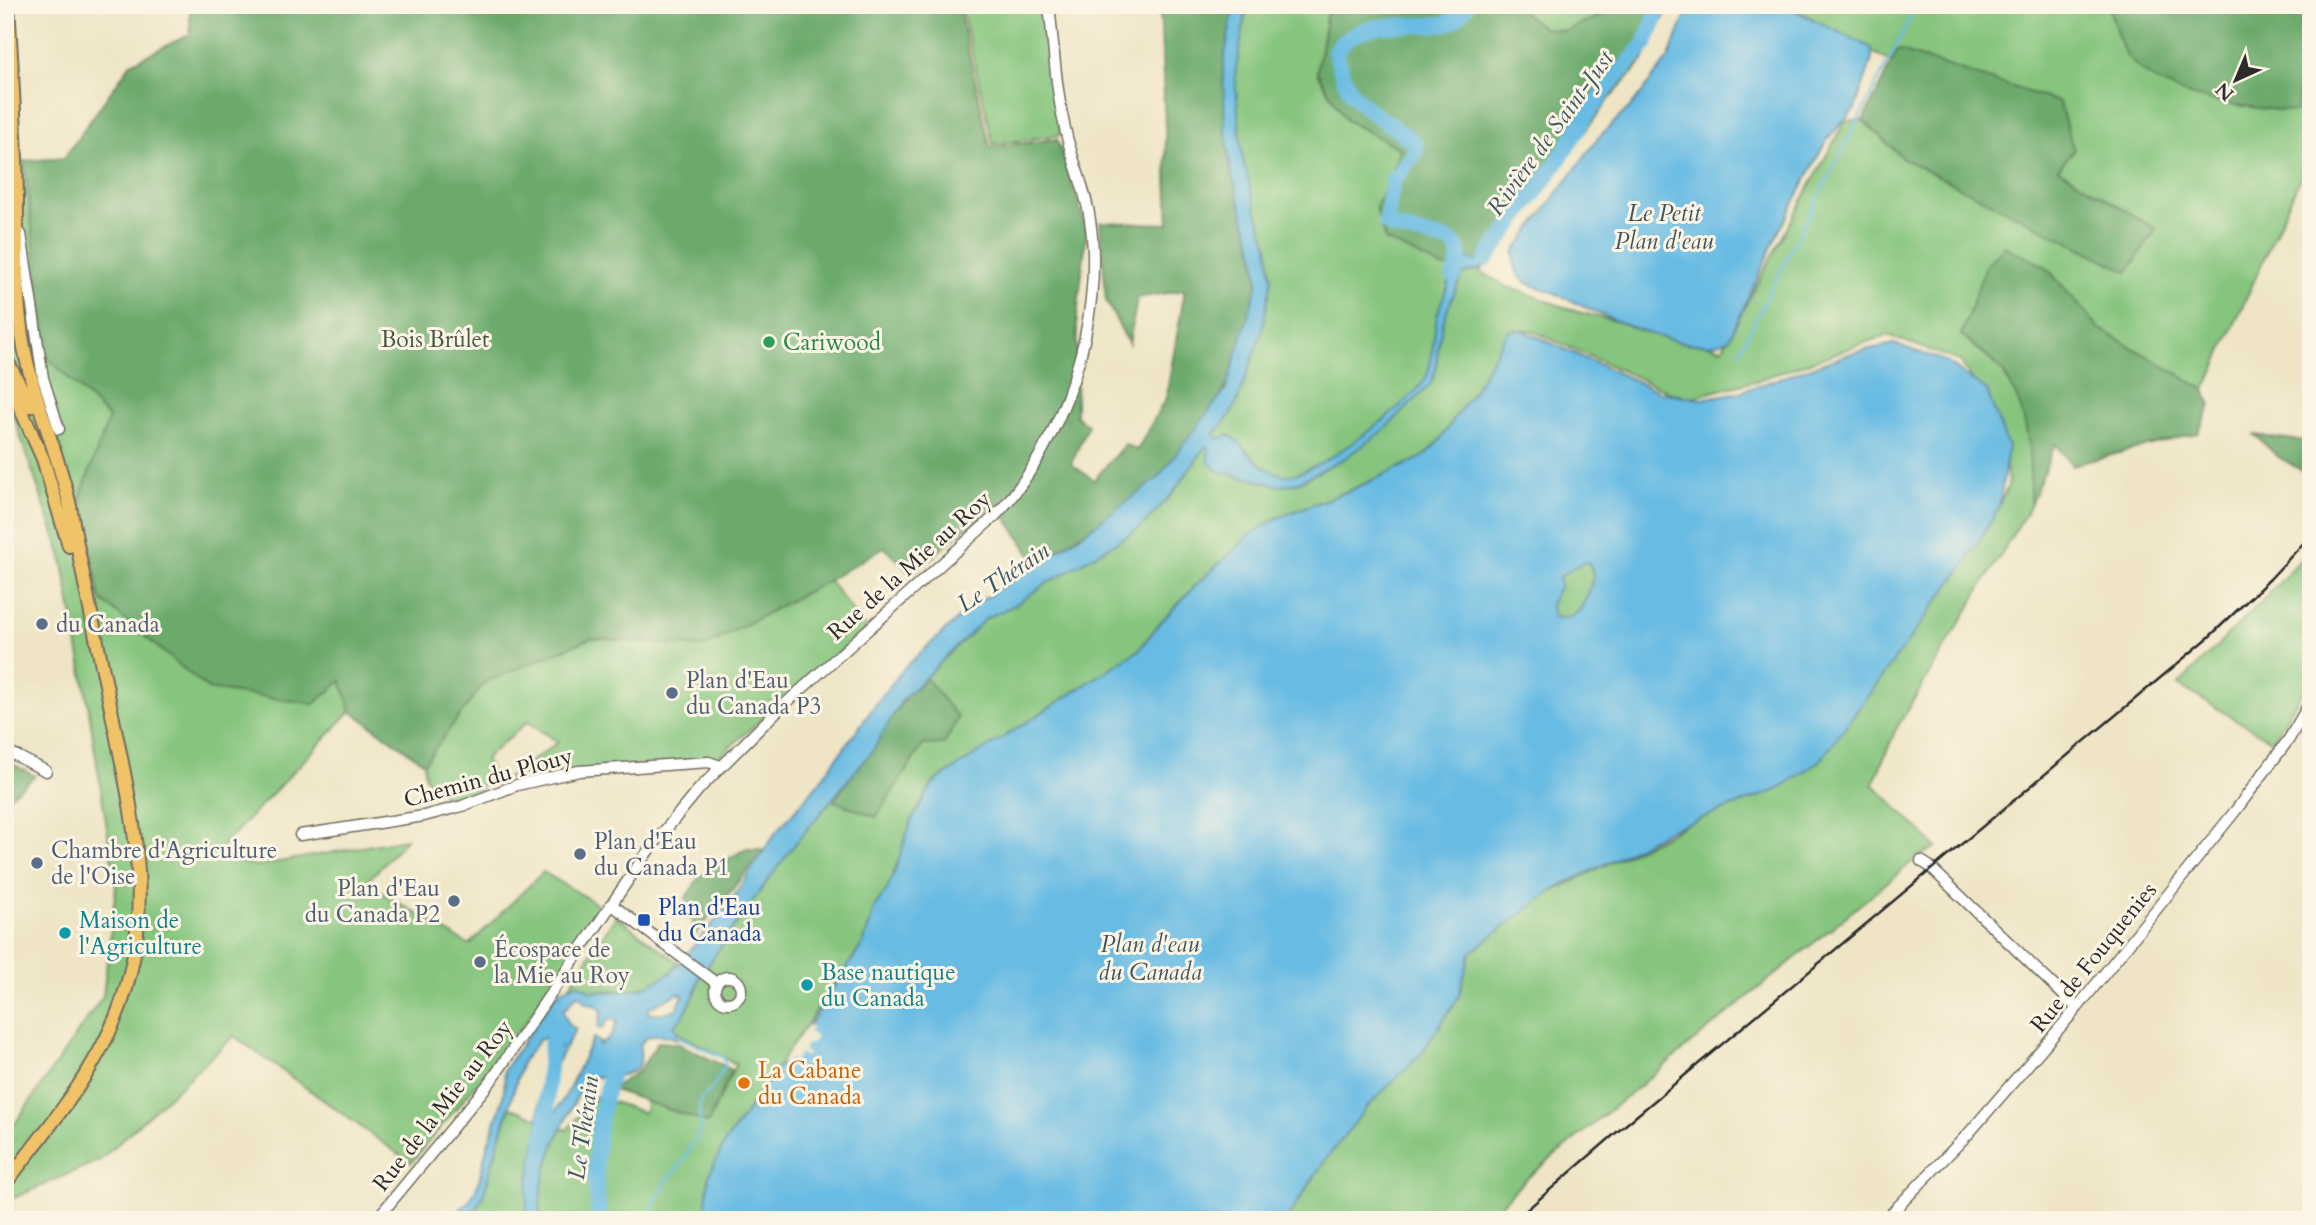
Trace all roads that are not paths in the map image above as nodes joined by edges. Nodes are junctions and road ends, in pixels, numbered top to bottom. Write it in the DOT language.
graph roads {
  1 [pos="8,5"];
  2 [pos="1049,5"];
  3 [pos="5,120"];
  4 [pos="20,258"];
  5 [pos="5,357"];
  6 [pos="5,374"];
  7 [pos="58,429"];
  8 [pos="73,525"];
  9 [pos="2311,701"];
  10 [pos="5,750"];
  11 [pos="688,765"];
  12 [pos="720,766"];
  13 [pos="46,771"];
  14 [pos="708,780"];
  15 [pos="300,835"];
  16 [pos="1921,861"];
  17 [pos="611,904"];
  18 [pos="716,983"];
  19 [pos="2077,1008"];
  20 [pos="5,1170"];
  21 [pos="5,1184"];
  22 [pos="376,1220"];
  23 [pos="1885,1220"];
  1 -- 4 [label="main road"];
  2 -- 12 [label="street, Rue de la Mie au Roy"];
  3 -- 4 [label="street"];
  4 -- 7 [label="street"];
  4 -- 8 [label="main road"];
  5 -- 8 [label="main road"];
  6 -- 20 [label="main road"];
  8 -- 21 [label="main road"];
  9 -- 19 [label="street, Rue de Fouquenies"];
  10 -- 13 [label="street"];
  11 -- 12 [label="street, Chemin du Plouy"];
  11 -- 14 [label="street"];
  11 -- 15 [label="street, Chemin du Plouy"];
  12 -- 14 [label="street, Rue de la Mie au Roy"];
  14 -- 17 [label="street, Rue de la Mie au Roy"];
  16 -- 19 [label="street"];
  17 -- 18 [label="street"];
  17 -- 22 [label="street, Rue de la Mie au Roy"];
  19 -- 23 [label="street, Rue de Fouquenies"];
}
